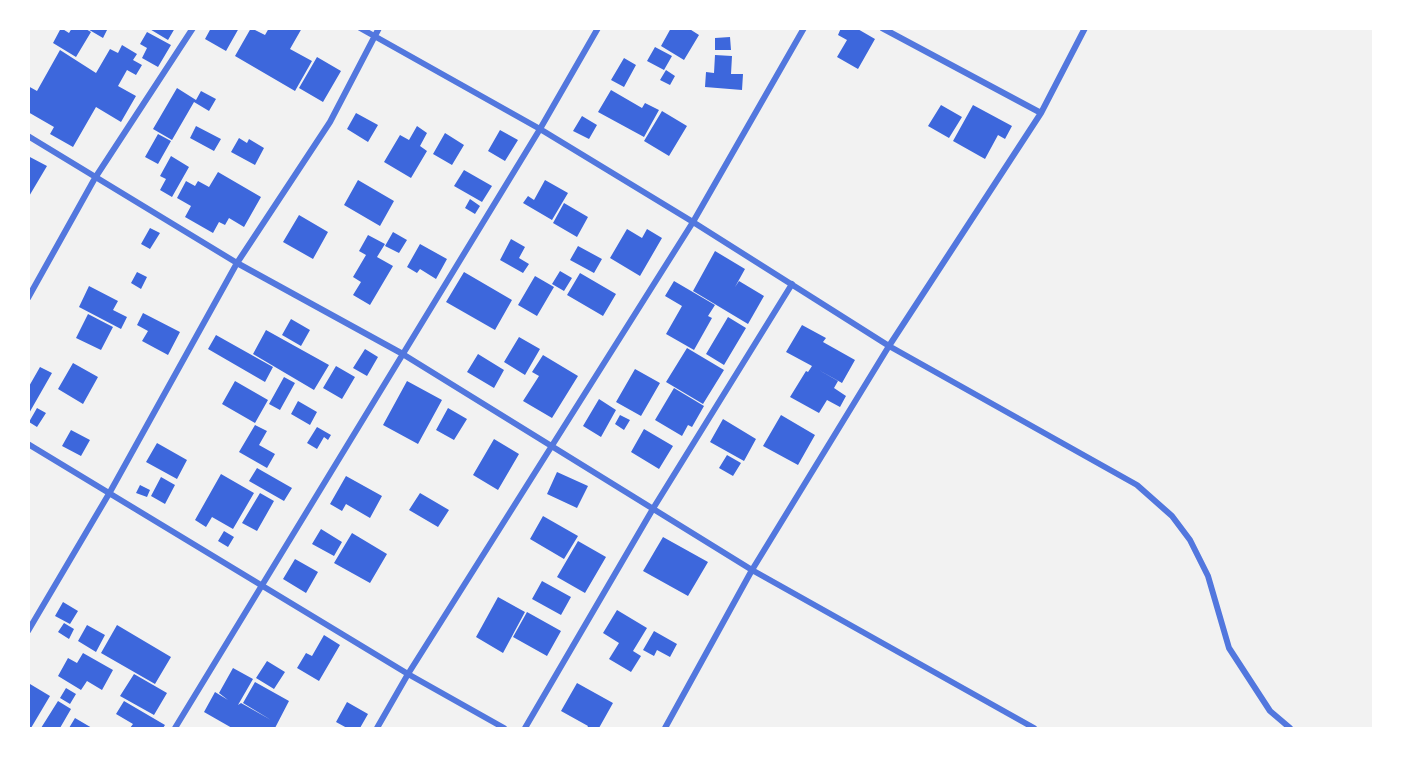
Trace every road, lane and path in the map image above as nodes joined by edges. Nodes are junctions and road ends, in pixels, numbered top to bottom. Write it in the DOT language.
graph roads {
  1 [pos="193,28"];
  2 [pos="360,28"];
  3 [pos="379,28"];
  4 [pos="598,28"];
  5 [pos="804,28"];
  6 [pos="882,28"];
  7 [pos="1085,28"];
  8 [pos="374,37"];
  9 [pos="1041,113"];
  10 [pos="540,129"];
  11 [pos="28,136"];
  12 [pos="95,178"];
  13 [pos="693,222"];
  14 [pos="237,263"];
  15 [pos="792,284"];
  16 [pos="28,298"];
  17 [pos="889,346"];
  18 [pos="402,353"];
  19 [pos="28,444"];
  20 [pos="550,446"];
  21 [pos="110,492"];
  22 [pos="654,507"];
  23 [pos="752,570"];
  24 [pos="260,585"];
  25 [pos="28,631"];
  26 [pos="408,674"];
  27 [pos="174,729"];
  28 [pos="377,729"];
  29 [pos="504,729"];
  30 [pos="525,729"];
  31 [pos="665,729"];
  32 [pos="1034,729"];
  33 [pos="1290,729"];
  1 -- 12 [label="street"];
  2 -- 8 [label="street"];
  3 -- 8 [label="street"];
  4 -- 10 [label="street"];
  5 -- 13 [label="street"];
  6 -- 9 [label="street"];
  7 -- 9 [label="street"];
  8 -- 10 [label="street"];
  8 -- 14 [label="street"];
  9 -- 17 [label="street"];
  10 -- 13 [label="street"];
  10 -- 18 [label="street"];
  11 -- 12 [label="street"];
  12 -- 14 [label="street"];
  12 -- 16 [label="street"];
  13 -- 15 [label="street"];
  13 -- 20 [label="street"];
  14 -- 18 [label="street"];
  14 -- 21 [label="street"];
  15 -- 17 [label="street"];
  15 -- 22 [label="street"];
  17 -- 23 [label="street"];
  17 -- 33 [label="street"];
  18 -- 20 [label="street"];
  18 -- 24 [label="street"];
  19 -- 21 [label="street"];
  20 -- 22 [label="street"];
  20 -- 26 [label="street"];
  21 -- 24 [label="street"];
  21 -- 25 [label="street"];
  22 -- 23 [label="street"];
  22 -- 30 [label="street"];
  23 -- 31 [label="street"];
  23 -- 32 [label="street"];
  24 -- 26 [label="street"];
  24 -- 27 [label="street"];
  26 -- 28 [label="street"];
  26 -- 29 [label="street"];
}
